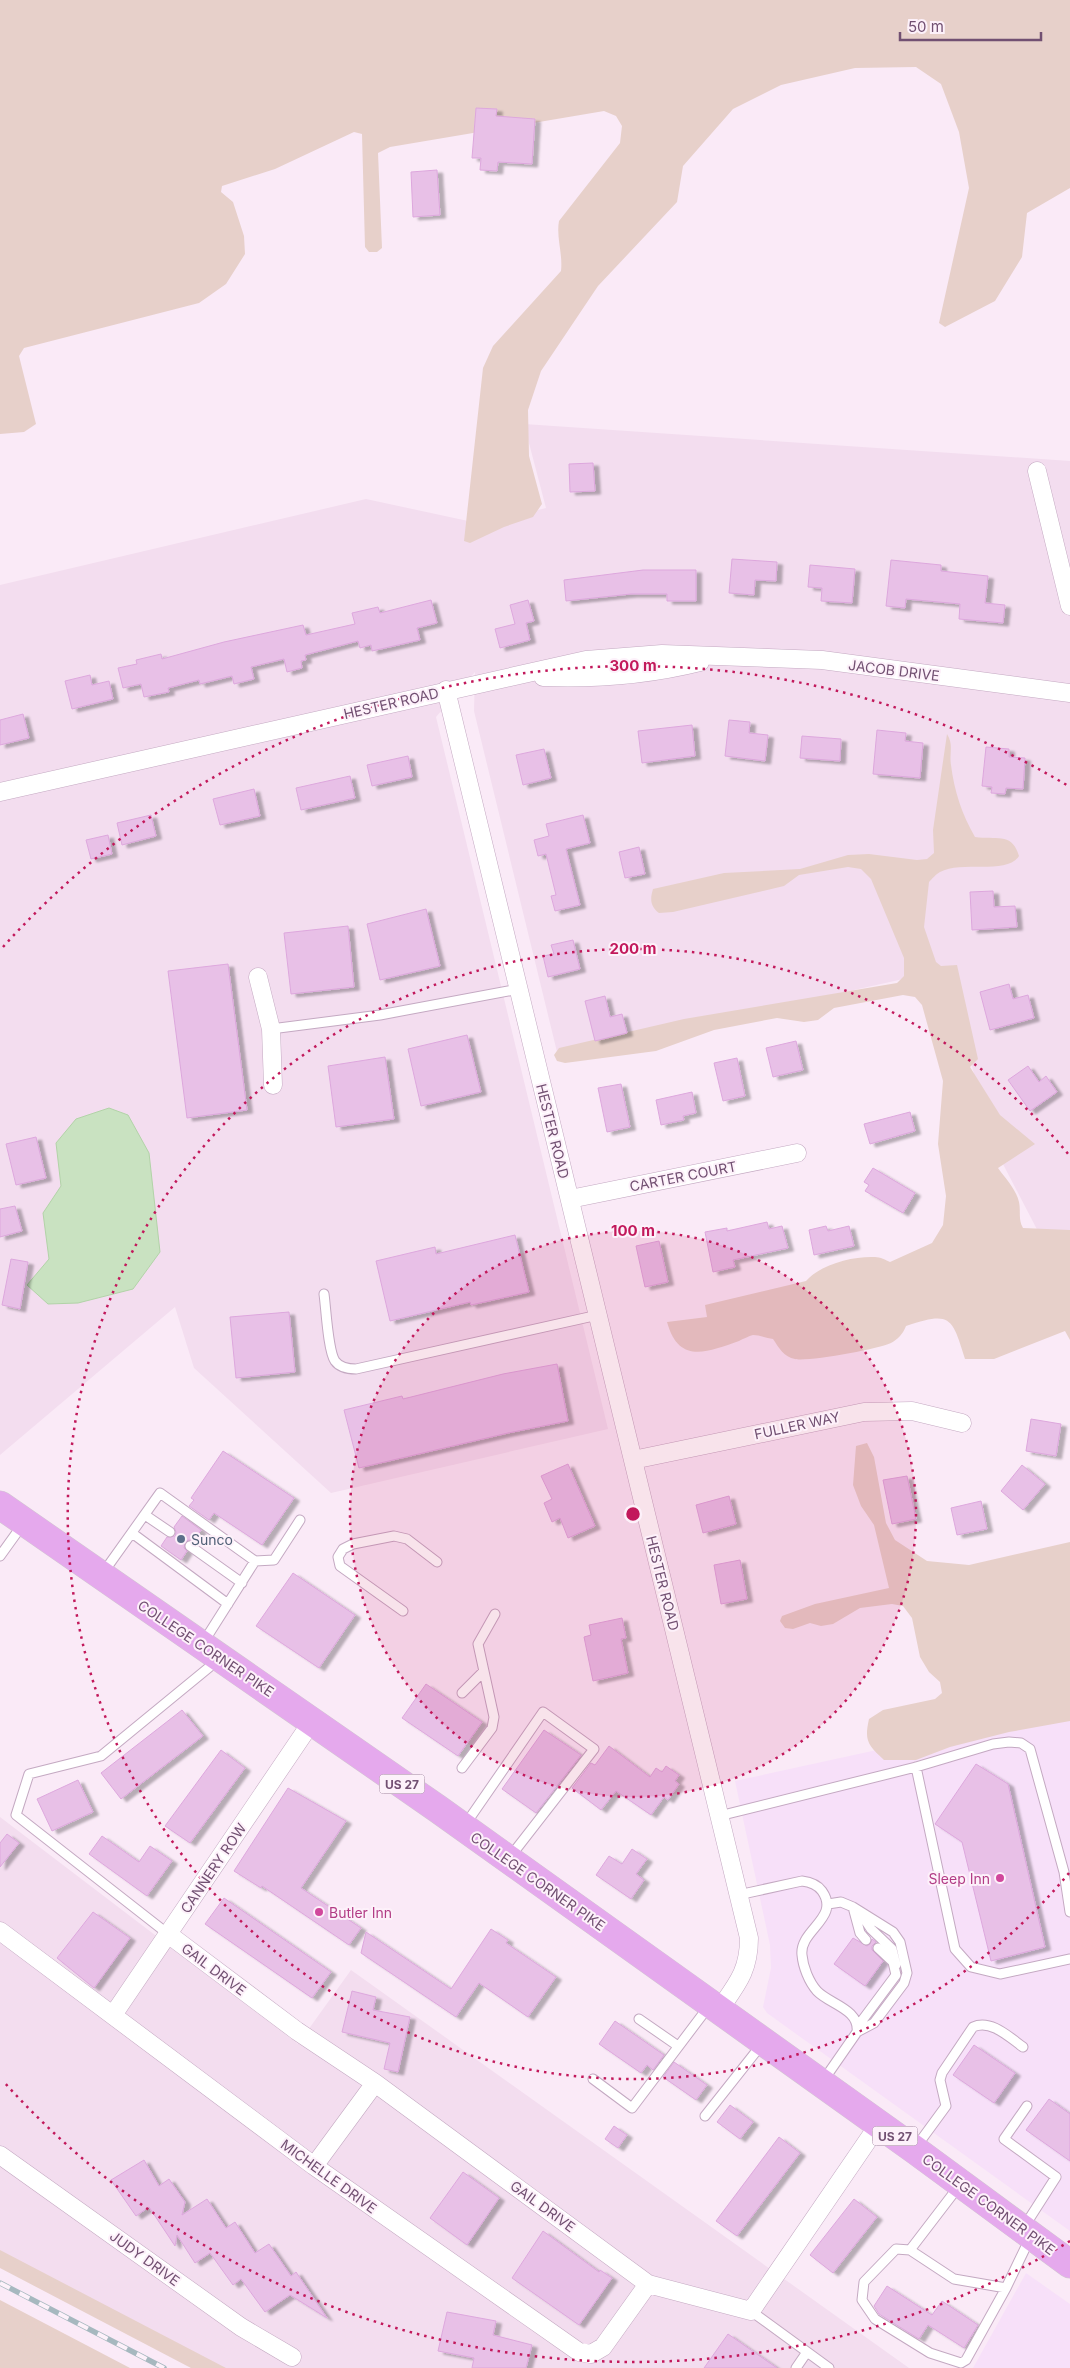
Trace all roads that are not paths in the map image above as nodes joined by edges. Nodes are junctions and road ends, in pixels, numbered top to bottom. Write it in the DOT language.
graph roads {
  1 [pos="1037,471"];
  2 [pos="1070,606"];
  3 [pos="446,690"];
  4 [pos="1070,693"];
  5 [pos="0,792"];
  6 [pos="258,977"];
  7 [pos="519,989"];
  8 [pos="271,1029"];
  9 [pos="273,1085"];
  10 [pos="797,1153"];
  11 [pos="570,1199"];
  12 [pos="324,1294"];
  13 [pos="598,1315"];
  14 [pos="962,1423"];
  15 [pos="633,1460"];
  16 [pos="0,1505"];
  17 [pos="145,1515"];
  18 [pos="300,1520"];
  19 [pos="25,1522"];
  20 [pos="170,1532"];
  21 [pos="132,1533"];
  22 [pos="190,1546"];
  23 [pos="0,1556"];
  24 [pos="255,1561"];
  25 [pos="437,1562"];
  26 [pos="102,1576"];
  27 [pos="242,1583"];
  28 [pos="228,1604"];
  29 [pos="404,1611"];
  30 [pos="495,1614"];
  31 [pos="211,1651"];
  32 [pos="484,1671"];
  33 [pos="462,1693"];
  34 [pos="312,1720"];
  35 [pos="462,1768"];
  36 [pos="916,1768"];
  37 [pos="719,1816"];
  38 [pos="463,1827"];
  39 [pos="508,1860"];
  40 [pos="738,1896"];
  41 [pos="828,1904"];
  42 [pos="853,1907"];
  43 [pos="1070,1912"];
  44 [pos="0,1931"];
  45 [pos="168,1934"];
  46 [pos="866,1940"];
  47 [pos="878,1948"];
  48 [pos="1070,1959"];
  49 [pos="896,1968"];
  50 [pos="715,2006"];
  51 [pos="113,2015"];
  52 [pos="639,2019"];
  53 [pos="857,2029"];
  54 [pos="764,2042"];
  55 [pos="678,2046"];
  56 [pos="1023,2047"];
  57 [pos="593,2079"];
  58 [pos="375,2083"];
  59 [pos="822,2083"];
  60 [pos="1027,2106"];
  61 [pos="705,2116"];
  62 [pos="878,2124"];
  63 [pos="915,2150"];
  64 [pos="0,2155"];
  65 [pos="314,2166"];
  66 [pos="961,2184"];
  67 [pos="1027,2232"];
  68 [pos="910,2250"];
  69 [pos="1070,2264"];
  70 [pos="648,2284"];
  71 [pos="1006,2288"];
  72 [pos="751,2311"];
  73 [pos="808,2352"];
  74 [pos="292,2357"];
  75 [pos="796,2368"];
  76 [pos="828,2368"];
  1 -- 2 [label="street"];
  3 -- 4 [label="street, JACOB DRIVE"];
  3 -- 5 [label="street, HESTER ROAD"];
  3 -- 7 [label="street, HESTER ROAD"];
  6 -- 8 [label="street"];
  7 -- 8 [label="lane"];
  7 -- 11 [label="street, HESTER ROAD"];
  8 -- 9 [label="street"];
  10 -- 11 [label="street, CARTER COURT"];
  11 -- 13 [label="street, HESTER ROAD"];
  12 -- 13 [label="lane"];
  13 -- 15 [label="street, HESTER ROAD"];
  14 -- 15 [label="street, FULLER WAY"];
  15 -- 37 [label="street, HESTER ROAD"];
  16 -- 19 [label="highway, COLLEGE CORNER PIKE / US 27"];
  17 -- 20 [label="lane"];
  17 -- 21 [label="lane"];
  17 -- 24 [label="lane"];
  18 -- 24 [label="lane"];
  19 -- 23 [label="lane"];
  19 -- 26 [label="highway, COLLEGE CORNER PIKE / US 27"];
  21 -- 26 [label="lane"];
  21 -- 28 [label="lane"];
  22 -- 27 [label="lane"];
  24 -- 27 [label="lane"];
  25 -- 29 [label="lane"];
  26 -- 31 [label="highway, COLLEGE CORNER PIKE / US 27"];
  27 -- 28 [label="lane"];
  28 -- 31 [label="lane"];
  30 -- 32 [label="lane"];
  31 -- 34 [label="highway, COLLEGE CORNER PIKE / US 27"];
  31 -- 45 [label="lane"];
  32 -- 33 [label="lane"];
  32 -- 35 [label="lane"];
  34 -- 38 [label="highway, COLLEGE CORNER PIKE / US 27"];
  34 -- 45 [label="street, CANNERY ROW"];
  36 -- 37 [label="lane"];
  36 -- 43 [label="lane"];
  36 -- 48 [label="lane"];
  37 -- 40 [label="street, HESTER ROAD"];
  38 -- 39 [label="highway, COLLEGE CORNER PIKE / US 27"];
  38 -- 39 [label="lane"];
  39 -- 50 [label="highway, COLLEGE CORNER PIKE / US 27"];
  40 -- 41 [label="lane"];
  40 -- 50 [label="street, HESTER ROAD"];
  41 -- 42 [label="lane"];
  41 -- 53 [label="lane"];
  42 -- 46 [label="lane"];
  42 -- 49 [label="lane"];
  42 -- 53 [label="lane"];
  44 -- 51 [label="street, MICHELLE DRIVE"];
  45 -- 51 [label="street, CANNERY ROW"];
  45 -- 58 [label="street, GAIL DRIVE"];
  47 -- 49 [label="lane"];
  49 -- 53 [label="lane"];
  50 -- 54 [label="highway, COLLEGE CORNER PIKE / US 27"];
  50 -- 55 [label="lane"];
  51 -- 65 [label="street, MICHELLE DRIVE"];
  52 -- 55 [label="lane"];
  53 -- 59 [label="lane"];
  54 -- 59 [label="highway, COLLEGE CORNER PIKE / US 27"];
  54 -- 61 [label="lane"];
  55 -- 57 [label="lane"];
  56 -- 63 [label="lane"];
  58 -- 65 [label="street"];
  58 -- 70 [label="street, GAIL DRIVE"];
  59 -- 62 [label="highway, COLLEGE CORNER PIKE / US 27"];
  60 -- 67 [label="lane"];
  62 -- 63 [label="highway, COLLEGE CORNER PIKE / US 27"];
  62 -- 72 [label="street"];
  63 -- 66 [label="highway, COLLEGE CORNER PIKE / US 27"];
  64 -- 74 [label="street, JUDY DRIVE"];
  65 -- 70 [label="street, MICHELLE DRIVE"];
  66 -- 67 [label="highway, COLLEGE CORNER PIKE / US 27"];
  66 -- 68 [label="lane"];
  67 -- 69 [label="highway, COLLEGE CORNER PIKE / US 27"];
  67 -- 71 [label="lane"];
  68 -- 71 [label="lane"];
  68 -- 71 [label="lane"];
  70 -- 72 [label="street, GAIL DRIVE"];
  72 -- 73 [label="lane"];
  73 -- 75 [label="lane"];
  73 -- 76 [label="lane"];
}
